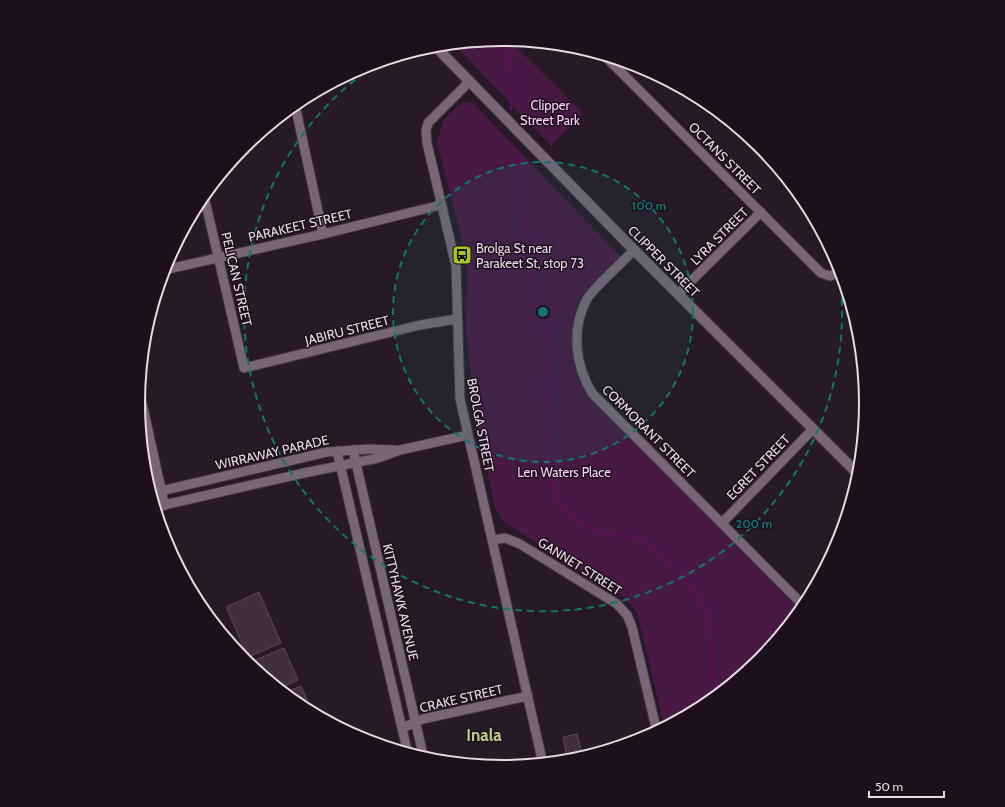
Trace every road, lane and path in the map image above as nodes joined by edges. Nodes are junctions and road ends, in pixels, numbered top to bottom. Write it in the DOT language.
graph roads {
  1 [pos="441,52"];
  2 [pos="613,64"];
  3 [pos="470,81"];
  4 [pos="296,112"];
  5 [pos="206,204"];
  6 [pos="441,205"];
  7 [pos="760,212"];
  8 [pos="323,234"];
  9 [pos="634,250"];
  10 [pos="218,257"];
  11 [pos="172,268"];
  12 [pos="836,274"];
  13 [pos="678,294"];
  14 [pos="457,319"];
  15 [pos="244,368"];
  16 [pos="146,422"];
  17 [pos="813,429"];
  18 [pos="468,435"];
  19 [pos="353,450"];
  20 [pos="400,450"];
  21 [pos="337,451"];
  22 [pos="355,463"];
  23 [pos="340,465"];
  24 [pos="854,470"];
  25 [pos="161,491"];
  26 [pos="156,492"];
  27 [pos="160,506"];
  28 [pos="722,523"];
  29 [pos="493,540"];
  30 [pos="800,602"];
  31 [pos="528,696"];
  32 [pos="416,722"];
  33 [pos="656,726"];
  34 [pos="402,728"];
  35 [pos="407,748"];
  36 [pos="422,752"];
  37 [pos="542,759"];
  1 -- 3 [label="street, CLIPPER STREET"];
  2 -- 7 [label="street, OCTANS STREET"];
  3 -- 6 [label="street, BROLGA STREET"];
  3 -- 9 [label="street, CLIPPER STREET"];
  4 -- 8 [label="street"];
  5 -- 10 [label="street, PELICAN STREET"];
  6 -- 8 [label="street, PARAKEET STREET"];
  6 -- 14 [label="street, BROLGA STREET"];
  7 -- 12 [label="street, OCTANS STREET"];
  7 -- 13 [label="street, LYRA STREET"];
  8 -- 10 [label="street, PARAKEET STREET"];
  9 -- 13 [label="street, CLIPPER STREET"];
  9 -- 28 [label="street, CORMORANT STREET"];
  10 -- 11 [label="street, PARAKEET STREET"];
  10 -- 15 [label="street, PELICAN STREET"];
  13 -- 17 [label="street, CLIPPER STREET"];
  14 -- 15 [label="street, JABIRU STREET"];
  14 -- 18 [label="street, BROLGA STREET"];
  16 -- 25 [label="street"];
  17 -- 24 [label="street, CLIPPER STREET"];
  17 -- 28 [label="street, EGRET STREET"];
  18 -- 20 [label="street, WIRRAWAY PARADE"];
  18 -- 29 [label="street, BROLGA STREET"];
  19 -- 20 [label="street, WIRRAWAY PARADE"];
  19 -- 21 [label="street, WIRRAWAY PARADE"];
  19 -- 22 [label="street, KITTYHAWK AVENUE"];
  20 -- 22 [label="street, WIRRAWAY PARADE"];
  21 -- 23 [label="street"];
  21 -- 25 [label="street, WIRRAWAY PARADE"];
  22 -- 23 [label="street, WIRRAWAY PARADE"];
  22 -- 32 [label="street, KITTYHAWK AVENUE"];
  23 -- 27 [label="street, WIRRAWAY PARADE"];
  23 -- 34 [label="street"];
  25 -- 26 [label="street, WIRRAWAY PARADE"];
  25 -- 27 [label="street"];
  28 -- 30 [label="street, CORMORANT STREET"];
  29 -- 31 [label="street, BROLGA STREET"];
  29 -- 33 [label="street, GANNET STREET"];
  31 -- 32 [label="street, CRAKE STREET"];
  31 -- 37 [label="street, BROLGA STREET"];
  32 -- 34 [label="street, CRAKE STREET"];
  32 -- 36 [label="street, KITTYHAWK AVENUE"];
  34 -- 35 [label="street"];
}
